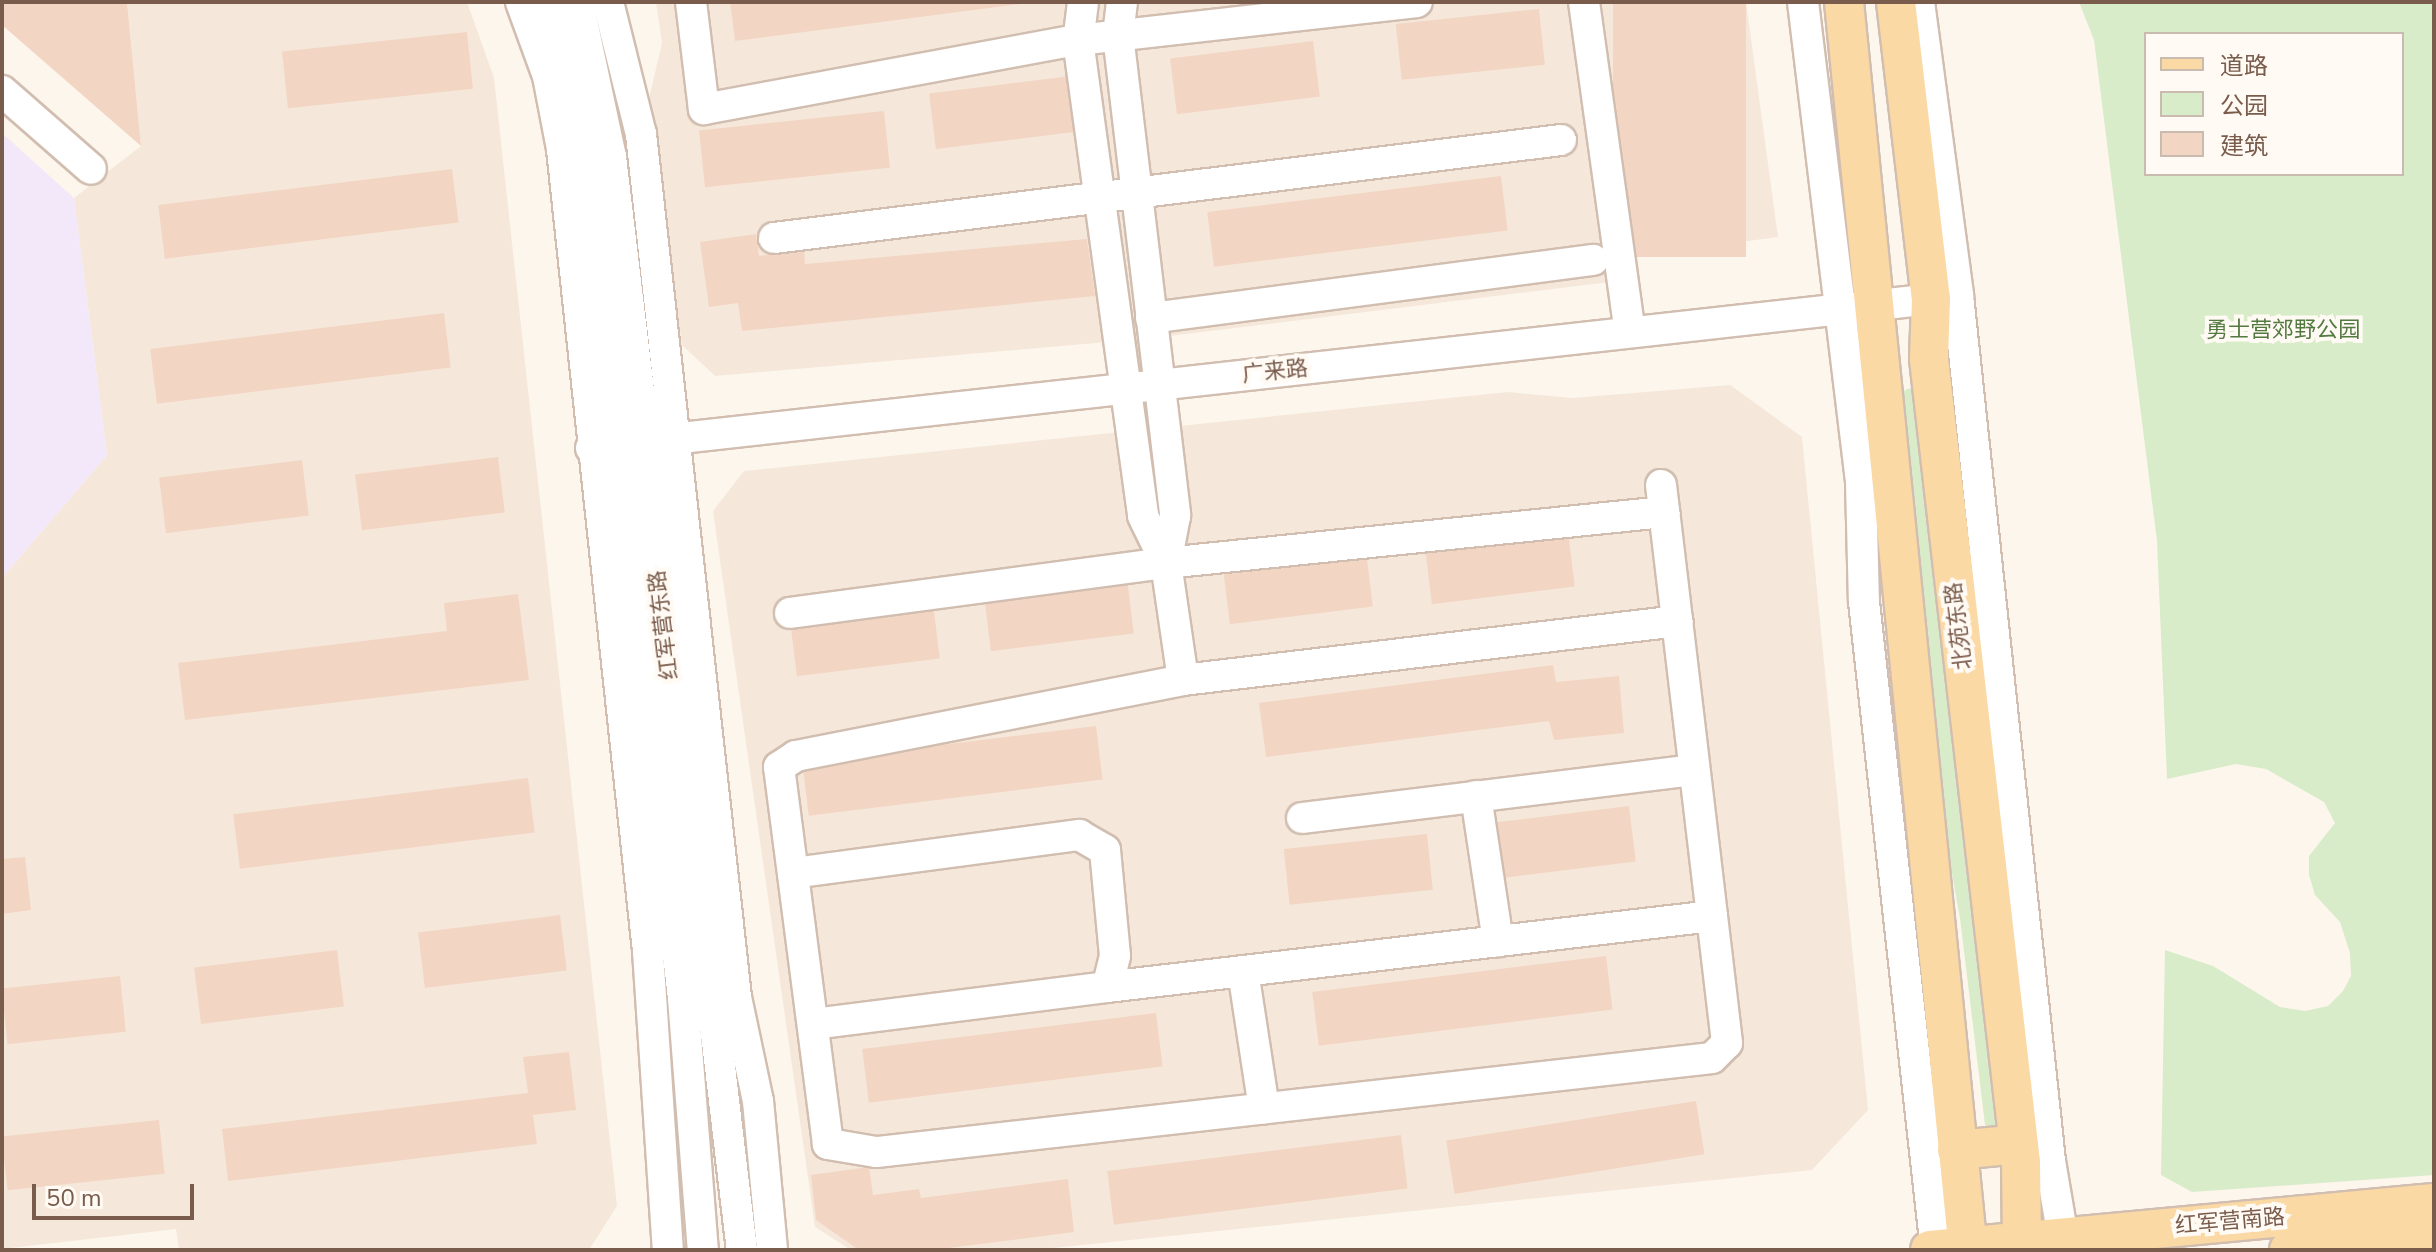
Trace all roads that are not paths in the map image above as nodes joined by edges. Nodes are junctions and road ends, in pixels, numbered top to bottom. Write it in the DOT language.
graph roads {
  1 [pos="521,2"];
  2 [pos="552,2"];
  3 [pos="578,2"];
  4 [pos="608,2"];
  5 [pos="691,2"];
  6 [pos="1083,2"];
  7 [pos="1122,2"];
  8 [pos="1417,2"];
  9 [pos="1584,2"];
  10 [pos="1803,2"];
  11 [pos="1844,2"];
  12 [pos="1896,2"];
  13 [pos="1919,2"];
  14 [pos="1118,35"];
  15 [pos="1078,40"];
  16 [pos="2,91"];
  17 [pos="1561,140"];
  18 [pos="91,169"];
  19 [pos="1137,196"];
  20 [pos="1103,201"];
  21 [pos="1923,225"];
  22 [pos="1866,230"];
  23 [pos="774,238"];
  24 [pos="1593,260"];
  25 [pos="1945,297"];
  26 [pos="1857,307"];
  27 [pos="1151,318"];
  28 [pos="1630,332"];
  29 [pos="1931,380"];
  30 [pos="1159,385"];
  31 [pos="1881,385"];
  32 [pos="1126,388"];
  33 [pos="677,438"];
  34 [pos="618,445"];
  35 [pos="1166,563"];
  36 [pos="790,613"];
  37 [pos="1677,621"];
  38 [pos="1183,680"];
  39 [pos="1694,770"];
  40 [pos="1476,796"];
  41 [pos="1302,818"];
  42 [pos="793,873"];
  43 [pos="1712,916"];
  44 [pos="1498,941"];
  45 [pos="1243,971"];
  46 [pos="1107,987"];
  47 [pos="813,1024"];
  48 [pos="1264,1108"];
  49 [pos="2019,1144"];
  50 [pos="1957,1150"];
  51 [pos="2434,1203"];
  52 [pos="2434,1234"];
  53 [pos="2065,1244"];
  54 [pos="2022,1246"];
  55 [pos="1947,1249"];
  56 [pos="668,1250"];
  57 [pos="703,1250"];
  58 [pos="742,1250"];
  59 [pos="772,1250"];
  60 [pos="2289,1250"];
  1 -- 34 [label="street"];
  2 -- 34 [label="street, 红军营东路"];
  3 -- 34 [label="street, 红军营东路"];
  4 -- 33 [label="street"];
  5 -- 15 [label="street"];
  6 -- 15 [label="street"];
  7 -- 14 [label="street"];
  8 -- 14 [label="street"];
  9 -- 28 [label="street"];
  10 -- 26 [label="street"];
  11 -- 22 [label="main road"];
  12 -- 21 [label="main road, 北苑东路"];
  13 -- 25 [label="street"];
  14 -- 15 [label="street"];
  14 -- 19 [label="street"];
  15 -- 20 [label="street"];
  16 -- 18 [label="street"];
  17 -- 19 [label="street"];
  19 -- 20 [label="street"];
  19 -- 27 [label="street"];
  20 -- 23 [label="street"];
  20 -- 32 [label="street"];
  21 -- 22 [label="main road"];
  21 -- 25 [label="main road, 北苑东路"];
  22 -- 26 [label="main road"];
  24 -- 27 [label="street"];
  25 -- 26 [label="street, 广来路"];
  25 -- 29 [label="main road, 北苑东路"];
  25 -- 53 [label="street"];
  26 -- 28 [label="street, 广来路"];
  26 -- 31 [label="main road"];
  26 -- 55 [label="street"];
  27 -- 30 [label="street"];
  28 -- 30 [label="street, 广来路"];
  29 -- 31 [label="main road"];
  29 -- 49 [label="main road, 北苑东路"];
  30 -- 32 [label="street, 广来路"];
  30 -- 35 [label="street"];
  31 -- 50 [label="main road"];
  32 -- 33 [label="street, 广来路"];
  32 -- 35 [label="street"];
  33 -- 34 [label="street, 广来路"];
  33 -- 59 [label="street"];
  34 -- 56 [label="street"];
  34 -- 57 [label="street, 红军营东路"];
  34 -- 58 [label="street, 红军营东路"];
  35 -- 36 [label="street"];
  35 -- 37 [label="street"];
  35 -- 38 [label="street"];
  37 -- 38 [label="street"];
  37 -- 39 [label="street"];
  38 -- 42 [label="street"];
  39 -- 40 [label="street"];
  39 -- 43 [label="street"];
  40 -- 41 [label="street"];
  40 -- 44 [label="street"];
  42 -- 46 [label="street"];
  42 -- 47 [label="street"];
  43 -- 44 [label="street"];
  43 -- 48 [label="street"];
  44 -- 45 [label="street"];
  45 -- 46 [label="street"];
  45 -- 48 [label="street"];
  46 -- 47 [label="street"];
  47 -- 48 [label="street"];
  49 -- 50 [label="main road"];
  49 -- 54 [label="main road, 北苑东路"];
  50 -- 55 [label="main road"];
  51 -- 53 [label="main road, 红军营南路"];
  52 -- 60 [label="main road, 红军营南路"];
  53 -- 54 [label="main road, 红军营南路"];
  54 -- 55 [label="main road, 红军营南路"];
}
